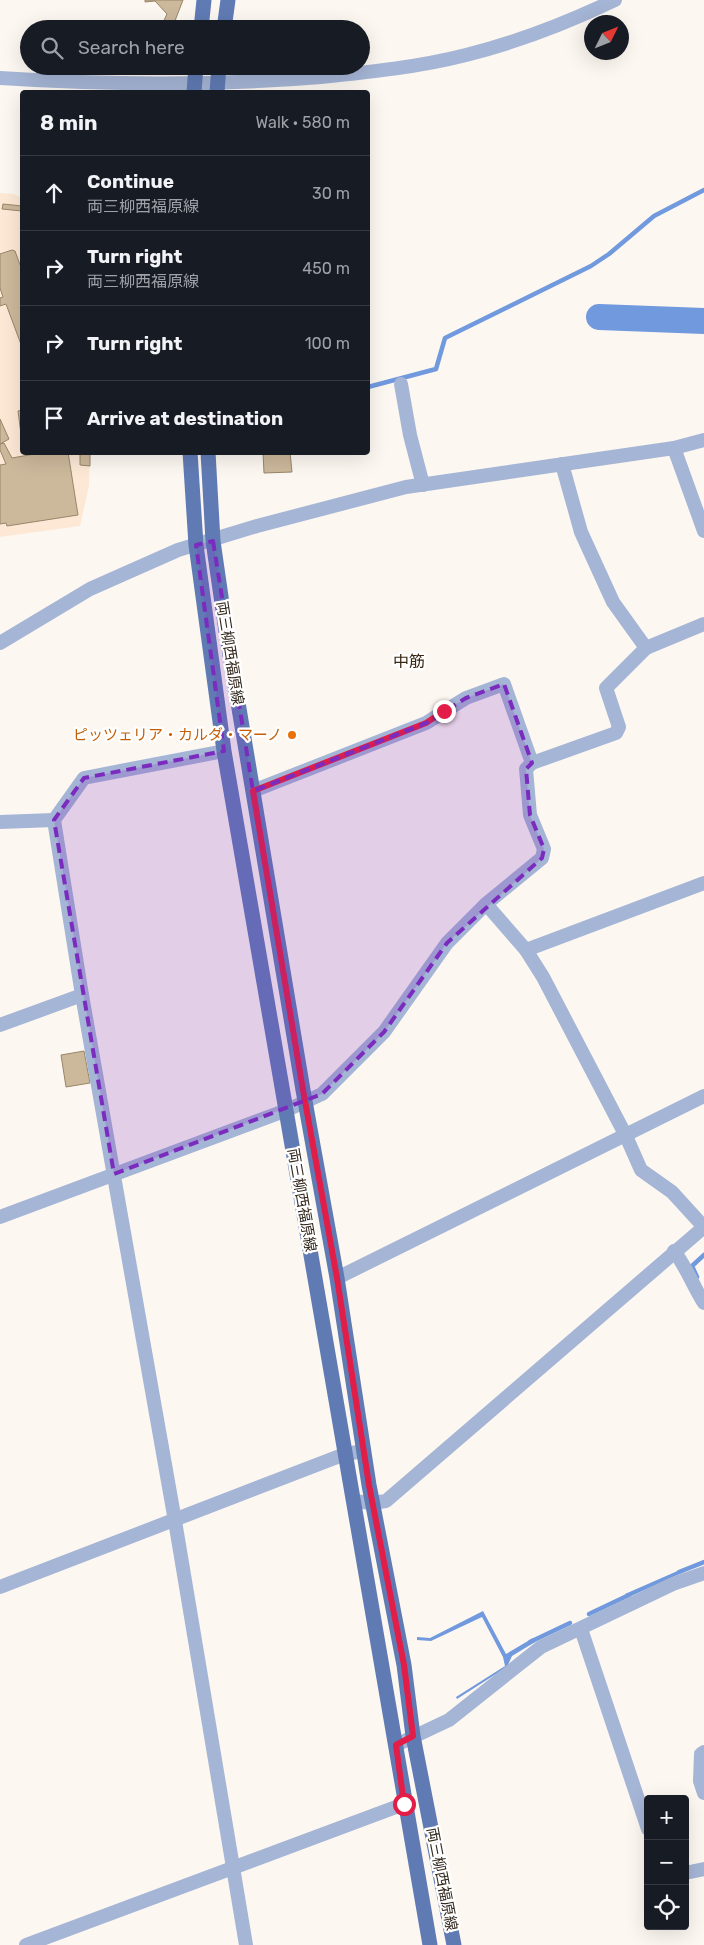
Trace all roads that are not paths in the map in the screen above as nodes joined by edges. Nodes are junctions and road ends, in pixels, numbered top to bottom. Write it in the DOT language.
graph roads {
  1 [pos="204,0"];
  2 [pos="228,0"];
  3 [pos="615,0"];
  4 [pos="202,20"];
  5 [pos="225,20"];
  6 [pos="370,72"];
  7 [pos="195,75"];
  8 [pos="218,75"];
  9 [pos="344,75"];
  10 [pos="0,78"];
  11 [pos="217,88"];
  12 [pos="194,89"];
  13 [pos="401,384"];
  14 [pos="704,440"];
  15 [pos="674,448"];
  16 [pos="190,455"];
  17 [pos="208,455"];
  18 [pos="562,464"];
  19 [pos="423,485"];
  20 [pos="704,531"];
  21 [pos="213,541"];
  22 [pos="196,545"];
  23 [pos="704,624"];
  24 [pos="0,643"];
  25 [pos="646,648"];
  26 [pos="224,751"];
  27 [pos="532,764"];
  28 [pos="253,791"];
  29 [pos="54,820"];
  30 [pos="0,822"];
  31 [pos="704,883"];
  32 [pos="486,904"];
  33 [pos="526,950"];
  34 [pos="82,995"];
  35 [pos="0,1025"];
  36 [pos="704,1096"];
  37 [pos="305,1102"];
  38 [pos="287,1110"];
  39 [pos="626,1136"];
  40 [pos="114,1174"];
  41 [pos="0,1217"];
  42 [pos="704,1227"];
  43 [pos="674,1251"];
  44 [pos="337,1278"];
  45 [pos="704,1303"];
  46 [pos="364,1451"];
  47 [pos="345,1454"];
  48 [pos="354,1501"];
  49 [pos="372,1503"];
  50 [pos="175,1521"];
  51 [pos="704,1573"];
  52 [pos="0,1587"];
  53 [pos="581,1629"];
  54 [pos="413,1736"];
  55 [pos="396,1745"];
  56 [pos="704,1752"];
  57 [pos="704,1792"];
  58 [pos="404,1804"];
  59 [pos="644,1817"];
  60 [pos="233,1868"];
  61 [pos="704,1869"];
  62 [pos="689,1872"];
  63 [pos="26,1945"];
  64 [pos="246,1945"];
  65 [pos="430,1945"];
  66 [pos="454,1945"];
  1 -- 4 [label="main road"];
  2 -- 5 [label="main road"];
  3 -- 6 [label="street"];
  7 -- 12 [label="main road"];
  8 -- 11 [label="main road"];
  9 -- 11 [label="street"];
  10 -- 12 [label="street"];
  11 -- 12 [label="street"];
  13 -- 19 [label="street"];
  14 -- 15 [label="street"];
  15 -- 18 [label="street"];
  15 -- 20 [label="street"];
  16 -- 22 [label="main road, 両三柳西福原線"];
  17 -- 21 [label="main road, 両三柳西福原線"];
  18 -- 19 [label="street"];
  18 -- 25 [label="street"];
  19 -- 21 [label="street"];
  21 -- 22 [label="street"];
  21 -- 28 [label="main road, 両三柳西福原線"];
  22 -- 24 [label="street"];
  22 -- 26 [label="main road, 両三柳西福原線"];
  23 -- 25 [label="street"];
  25 -- 27 [label="street"];
  26 -- 29 [label="street"];
  26 -- 38 [label="main road, 両三柳西福原線"];
  27 -- 28 [label="street"];
  27 -- 32 [label="street"];
  28 -- 37 [label="main road, 両三柳西福原線"];
  29 -- 30 [label="street"];
  29 -- 34 [label="street"];
  31 -- 33 [label="street"];
  32 -- 33 [label="street"];
  32 -- 37 [label="street"];
  33 -- 39 [label="street"];
  34 -- 35 [label="street"];
  34 -- 40 [label="street"];
  36 -- 39 [label="street"];
  37 -- 38 [label="street"];
  37 -- 44 [label="main road, 両三柳西福原線"];
  38 -- 40 [label="street"];
  38 -- 47 [label="main road, 両三柳西福原線"];
  39 -- 42 [label="street"];
  39 -- 44 [label="street"];
  40 -- 41 [label="street"];
  40 -- 50 [label="street"];
  42 -- 43 [label="street"];
  43 -- 45 [label="street"];
  43 -- 49 [label="street"];
  44 -- 46 [label="main road, 両三柳西福原線"];
  46 -- 47 [label="street"];
  46 -- 49 [label="main road, 両三柳西福原線"];
  47 -- 48 [label="main road, 両三柳西福原線"];
  47 -- 50 [label="street"];
  48 -- 49 [label="street"];
  48 -- 55 [label="main road, 両三柳西福原線"];
  49 -- 54 [label="main road, 両三柳西福原線"];
  50 -- 52 [label="street"];
  50 -- 60 [label="street"];
  51 -- 53 [label="street"];
  53 -- 54 [label="street"];
  53 -- 59 [label="street"];
  54 -- 55 [label="street"];
  54 -- 66 [label="main road, 両三柳西福原線"];
  55 -- 58 [label="main road, 両三柳西福原線"];
  56 -- 57 [label="street"];
  58 -- 60 [label="street"];
  58 -- 65 [label="main road, 両三柳西福原線"];
  60 -- 63 [label="street"];
  60 -- 64 [label="street"];
  61 -- 62 [label="street"];
}
